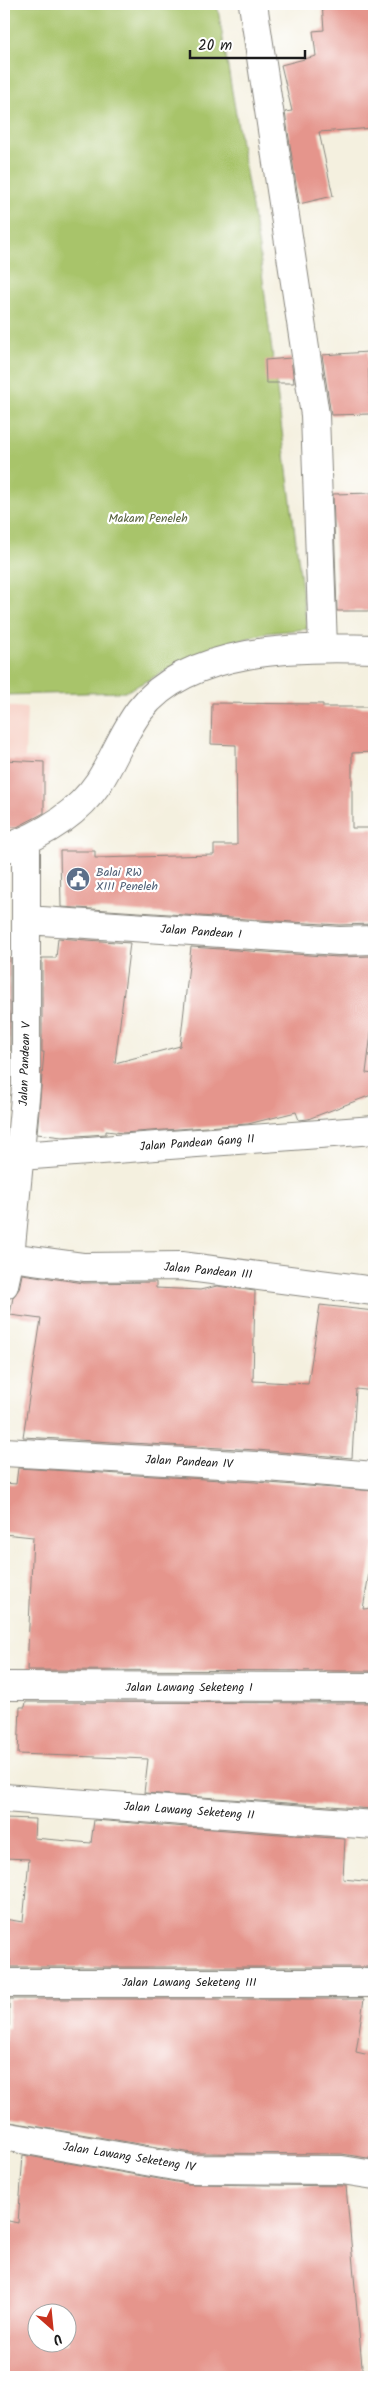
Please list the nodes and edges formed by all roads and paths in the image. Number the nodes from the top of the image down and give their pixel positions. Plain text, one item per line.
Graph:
1 (253, 4) edge
2 (323, 647) junction
3 (374, 649) edge
4 (15, 845) edge
5 (27, 920) junction
6 (374, 940) edge
7 (15, 1088) edge
8 (374, 1130) edge
9 (20, 1156) junction
10 (10, 1257) junction
11 (4, 1285) edge
12 (374, 1291) edge
13 (4, 1452) edge
14 (374, 1476) edge
15 (4, 1686) edge
16 (374, 1687) edge
17 (4, 1798) edge
18 (374, 1825) edge
19 (4, 1982) edge
20 (374, 1983) edge
21 (4, 2136) edge
22 (374, 2175) edge

1 - 2 street
2 - 3 street
2 - 4 street
4 - 5 street, Jalan Pandean V
5 - 6 street, Jalan Pandean I
5 - 7 street, Jalan Pandean V
7 - 9 street, Jalan Pandean V
8 - 9 street, Jalan Pandean Gang II
9 - 10 street, Jalan Pandean V
10 - 11 street, Jalan Pandean V
10 - 12 street, Jalan Pandean III
13 - 14 street, Jalan Pandean IV
15 - 16 street, Jalan Lawang Seketeng I
17 - 18 street, Jalan Lawang Seketeng II
19 - 20 street, Jalan Lawang Seketeng III
21 - 22 street, Jalan Lawang Seketeng IV

